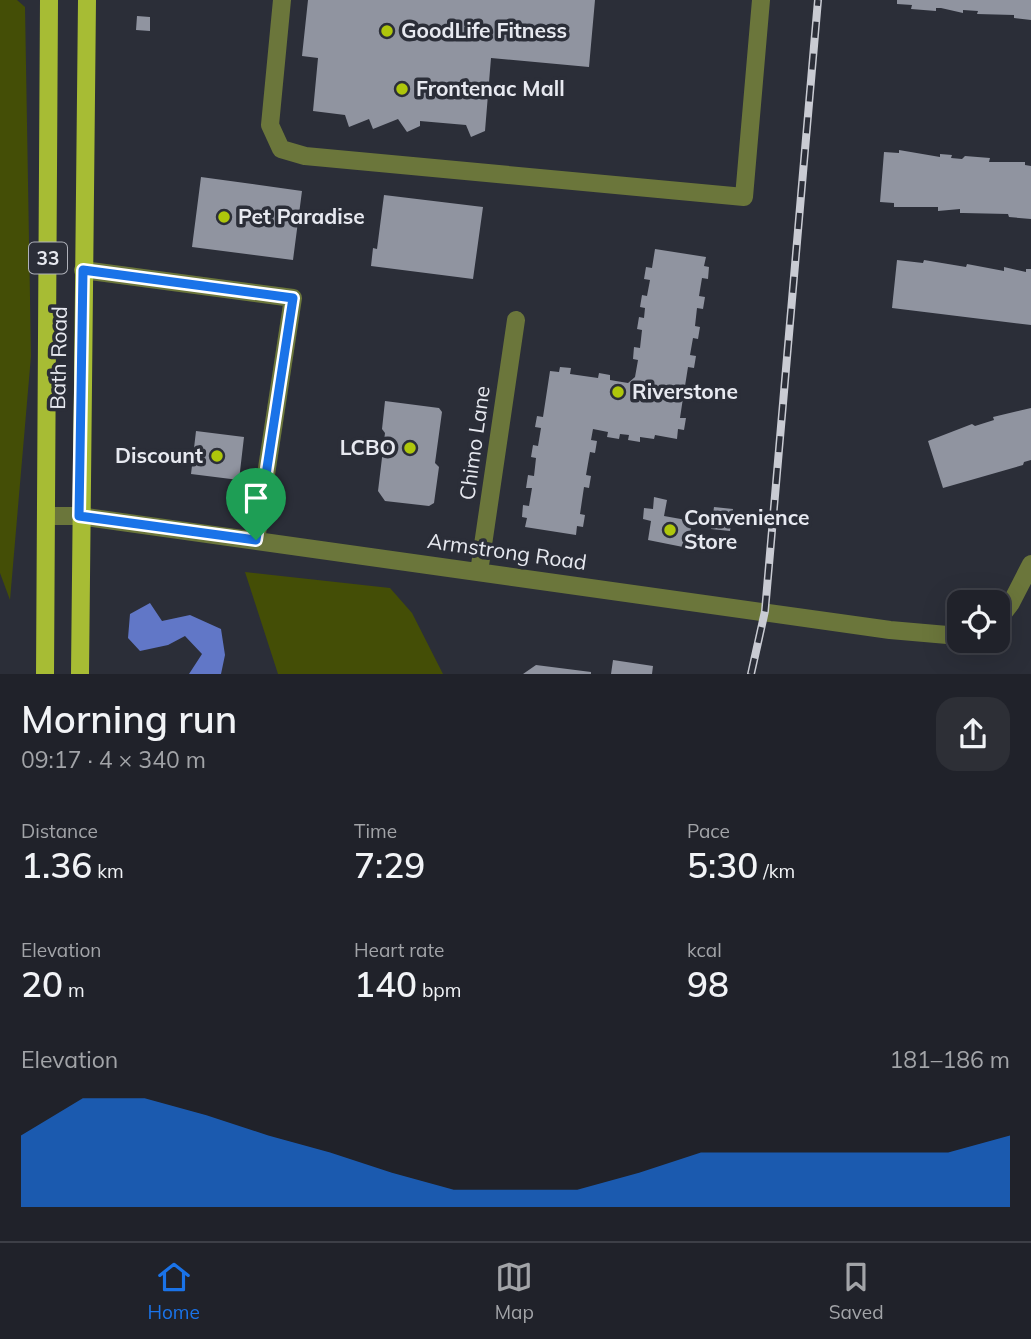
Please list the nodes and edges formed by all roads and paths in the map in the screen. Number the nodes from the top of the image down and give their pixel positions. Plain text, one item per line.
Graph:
1 (48, 0) edge
2 (87, 0) edge
3 (282, 0) edge
4 (761, 0) edge
5 (83, 270) junction
6 (516, 320) dead end
7 (48, 516) junction
8 (79, 516) junction
9 (256, 540) junction
10 (1031, 564) edge
11 (479, 572) junction
12 (1010, 604) edge
13 (947, 635) edge
14 (45, 674) edge
15 (80, 674) edge

1 - 7 main road, Bath Road / 33
2 - 5 main road, Bath Road / 33
3 - 4 street
5 - 8 main road, Bath Road / 33
5 - 9 street
6 - 11 street, Chimo Lane
7 - 8 street, Armstrong Road
7 - 14 main road, Bath Road / 33
8 - 9 street, Armstrong Road
8 - 15 main road, Bath Road / 33
9 - 11 street, Armstrong Road
10 - 12 street
11 - 13 street, Armstrong Road

